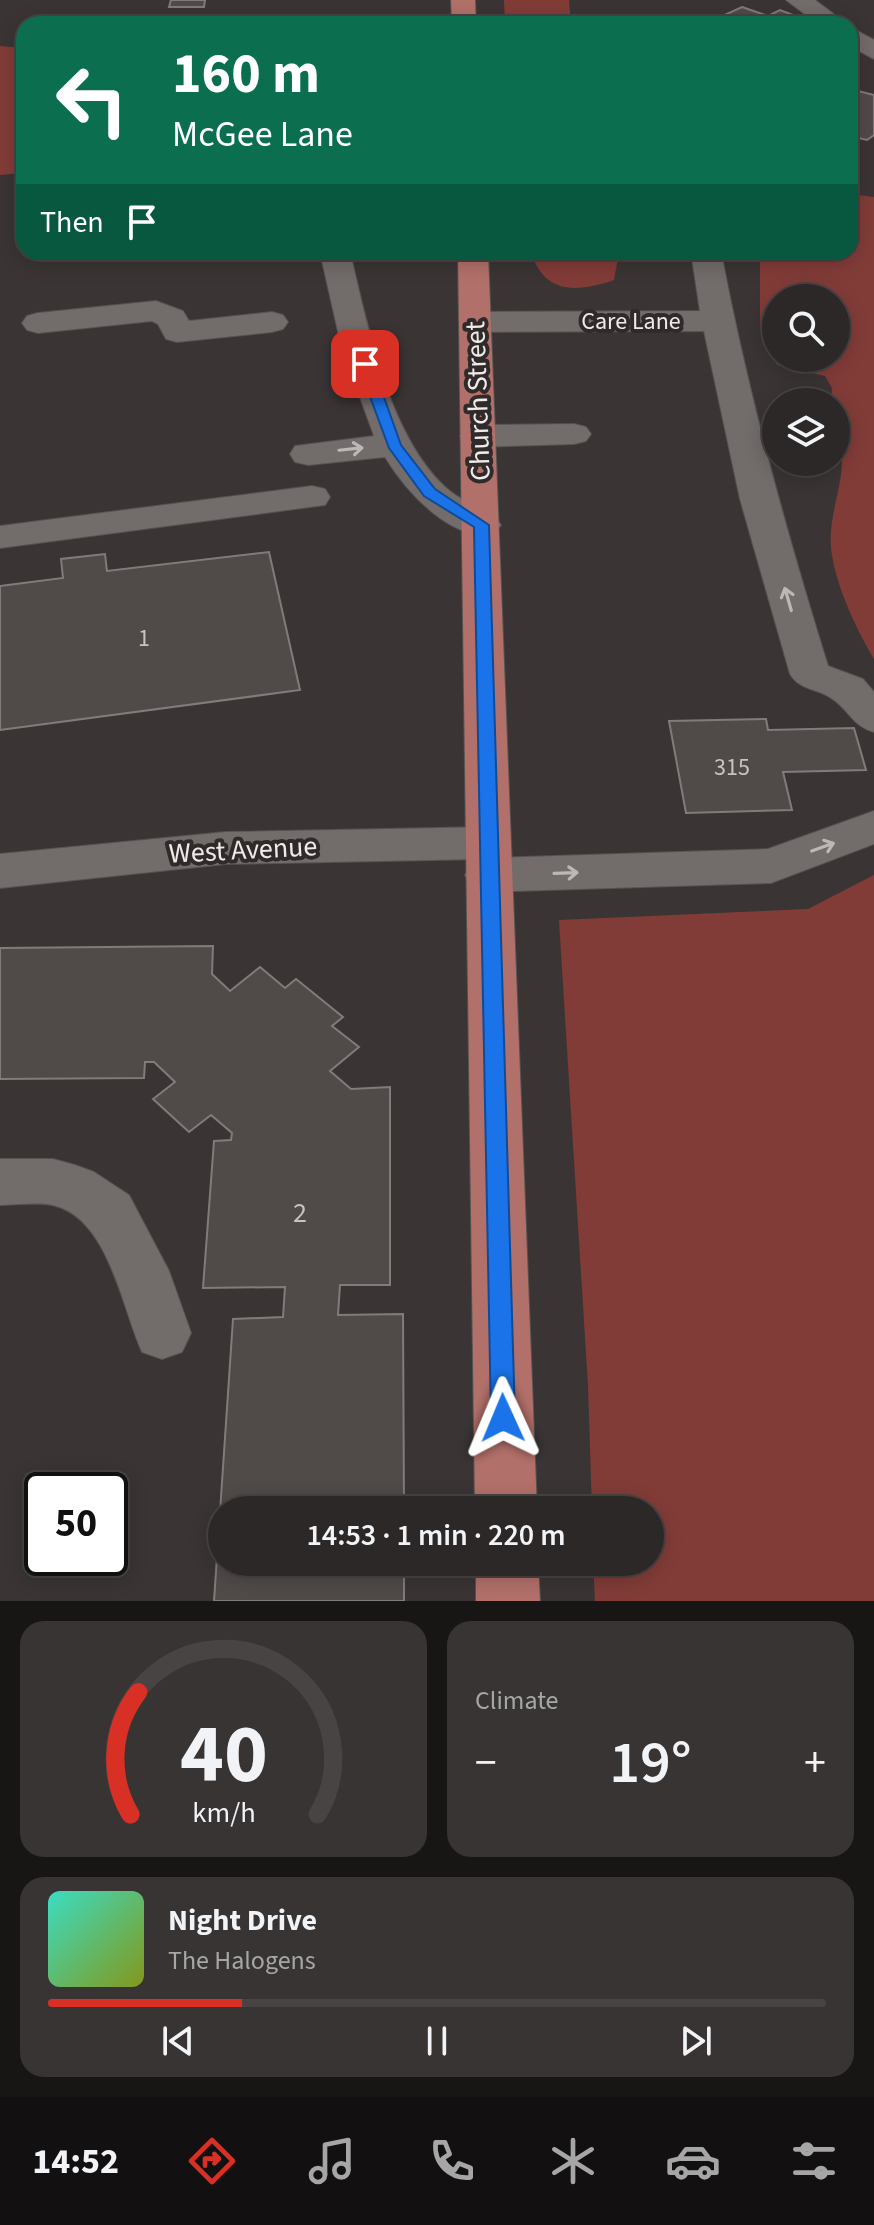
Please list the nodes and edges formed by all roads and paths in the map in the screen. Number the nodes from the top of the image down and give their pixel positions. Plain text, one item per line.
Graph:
1 (798, 0) edge
2 (823, 16) edge
3 (337, 260) edge
4 (473, 260) edge
5 (707, 260) edge
6 (718, 321) junction
7 (272, 322) dead end
8 (475, 322) junction
9 (38, 323) dead end
10 (574, 434) dead end
11 (478, 436) junction
12 (394, 445) junction
13 (308, 454) dead end
14 (312, 497) dead end
15 (482, 525) junction
16 (0, 537) edge
17 (874, 718) edge
18 (874, 827) edge
19 (488, 859) junction
20 (0, 871) edge
21 (0, 1182) edge
22 (162, 1333) dead end
23 (506, 1496) edge
24 (507, 1576) edge
25 (508, 1601) edge

1 - 2 street
3 - 12 street
4 - 8 main road, Church Street
5 - 6 street, Care Lane
6 - 8 street, Care Lane
17 -> 6 street
7 - 9 street
8 - 11 main road, Church Street
10 - 11 street
11 - 15 main road, Church Street
13 -> 12 street
12 - 15 street
14 - 16 street
15 - 19 main road, Church Street
19 -> 18 street, West Avenue
19 - 20 street, West Avenue
19 - 23 main road, Church Street
21 - 22 street
24 - 25 main road

